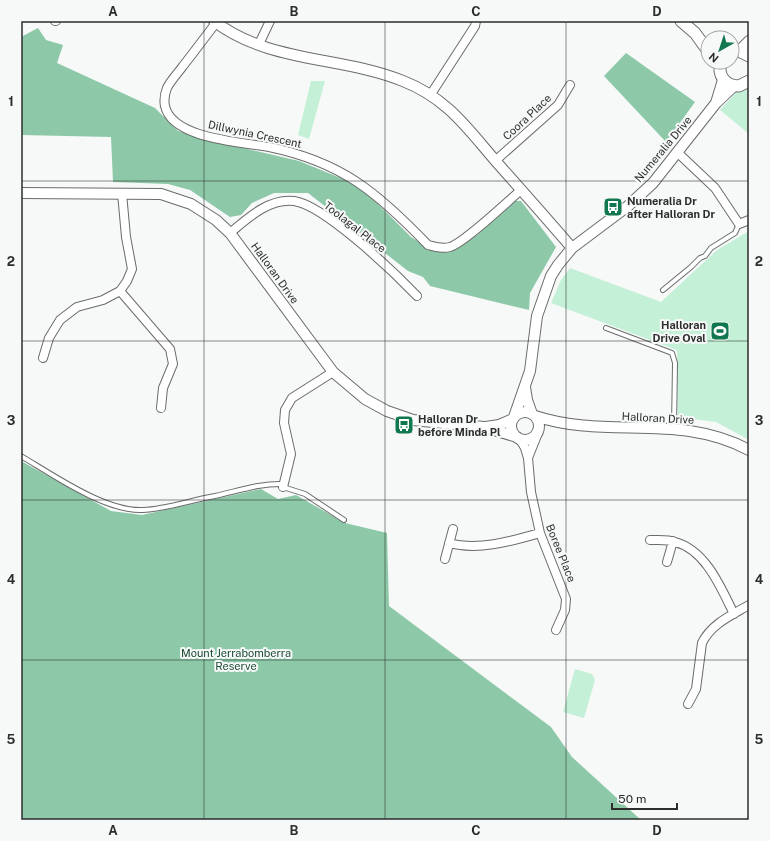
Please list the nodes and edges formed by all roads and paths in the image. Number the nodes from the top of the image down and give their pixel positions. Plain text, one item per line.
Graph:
1 (270, 21) edge
2 (476, 21) edge
3 (681, 21) edge
4 (215, 22) edge
5 (695, 33) junction
6 (700, 36) edge
7 (700, 40) edge
8 (749, 41) edge
9 (259, 44) junction
10 (740, 53) edge
11 (721, 70) edge
12 (723, 80) junction
13 (749, 83) edge
14 (570, 85) dead end
15 (734, 86) junction
16 (432, 94) junction
17 (716, 103) junction
18 (678, 153) junction
19 (495, 161) junction
20 (521, 190) junction
21 (122, 193) junction
22 (21, 194) edge
23 (749, 220) edge
24 (739, 224) junction
25 (230, 233) junction
26 (572, 248) junction
27 (663, 290) dead end
28 (120, 291) junction
29 (416, 296) dead end
30 (606, 328) dead end
31 (43, 358) dead end
32 (333, 372) junction
33 (525, 387) junction
34 (162, 408) dead end
35 (534, 415) junction
36 (514, 418) junction
37 (562, 424) junction
38 (484, 427) junction
39 (674, 428) junction
40 (538, 432) junction
41 (518, 438) junction
42 (749, 450) edge
43 (21, 456) edge
44 (528, 458) junction
45 (284, 485) junction
46 (344, 520) dead end
47 (453, 529) dead end
48 (540, 533) junction
49 (650, 540) dead end
50 (673, 541) junction
51 (449, 543) junction
52 (445, 559) dead end
53 (667, 562) dead end
54 (749, 605) edge
55 (734, 614) junction
56 (556, 630) dead end
57 (688, 704) dead end

1 - 9 street
2 - 16 street
3 - 5 main road
4 - 9 street
4 - 20 street, Dillwynia Crescent
5 - 6 main road
5 - 7 main road
8 - 10 street
9 - 16 street
11 - 12 main road
12 - 15 main road
12 - 17 street, Numeralia Drive
13 - 15 main road
14 - 19 street, Coora Place
15 - 17 street, Numeralia Drive
16 - 19 street
17 - 18 street, Numeralia Drive
18 - 24 street
18 - 26 street, Numeralia Drive
19 - 20 street
20 - 26 street
21 - 22 street, Halloran Drive
21 - 25 street, Halloran Drive
21 - 28 street
23 - 24 street
24 - 27 lane
25 - 29 street, Toolagal Place
25 - 32 street, Halloran Drive
26 - 33 street, Numeralia Drive
28 - 31 street
28 - 34 street
30 - 39 lane
32 - 38 street, Halloran Drive
32 - 45 street
33 - 35 street, Numeralia Drive
33 - 36 street, Numeralia Drive
35 - 36 street
35 - 37 street, Halloran Drive
35 - 40 street
36 - 38 street, Halloran Drive
36 - 41 street
37 - 39 street, Halloran Drive
37 - 40 street, Halloran Drive
38 - 41 street, Halloran Drive
39 - 42 street, Halloran Drive
40 - 41 street
40 - 44 street, Boree Place
41 - 44 street, Boree Place
43 - 45 lane
44 - 48 street, Boree Place
45 - 46 lane
47 - 51 street
48 - 51 street
48 - 56 street, Boree Place
49 - 50 street
50 - 53 street
50 - 55 street
51 - 52 street
54 - 55 street
55 - 57 street

